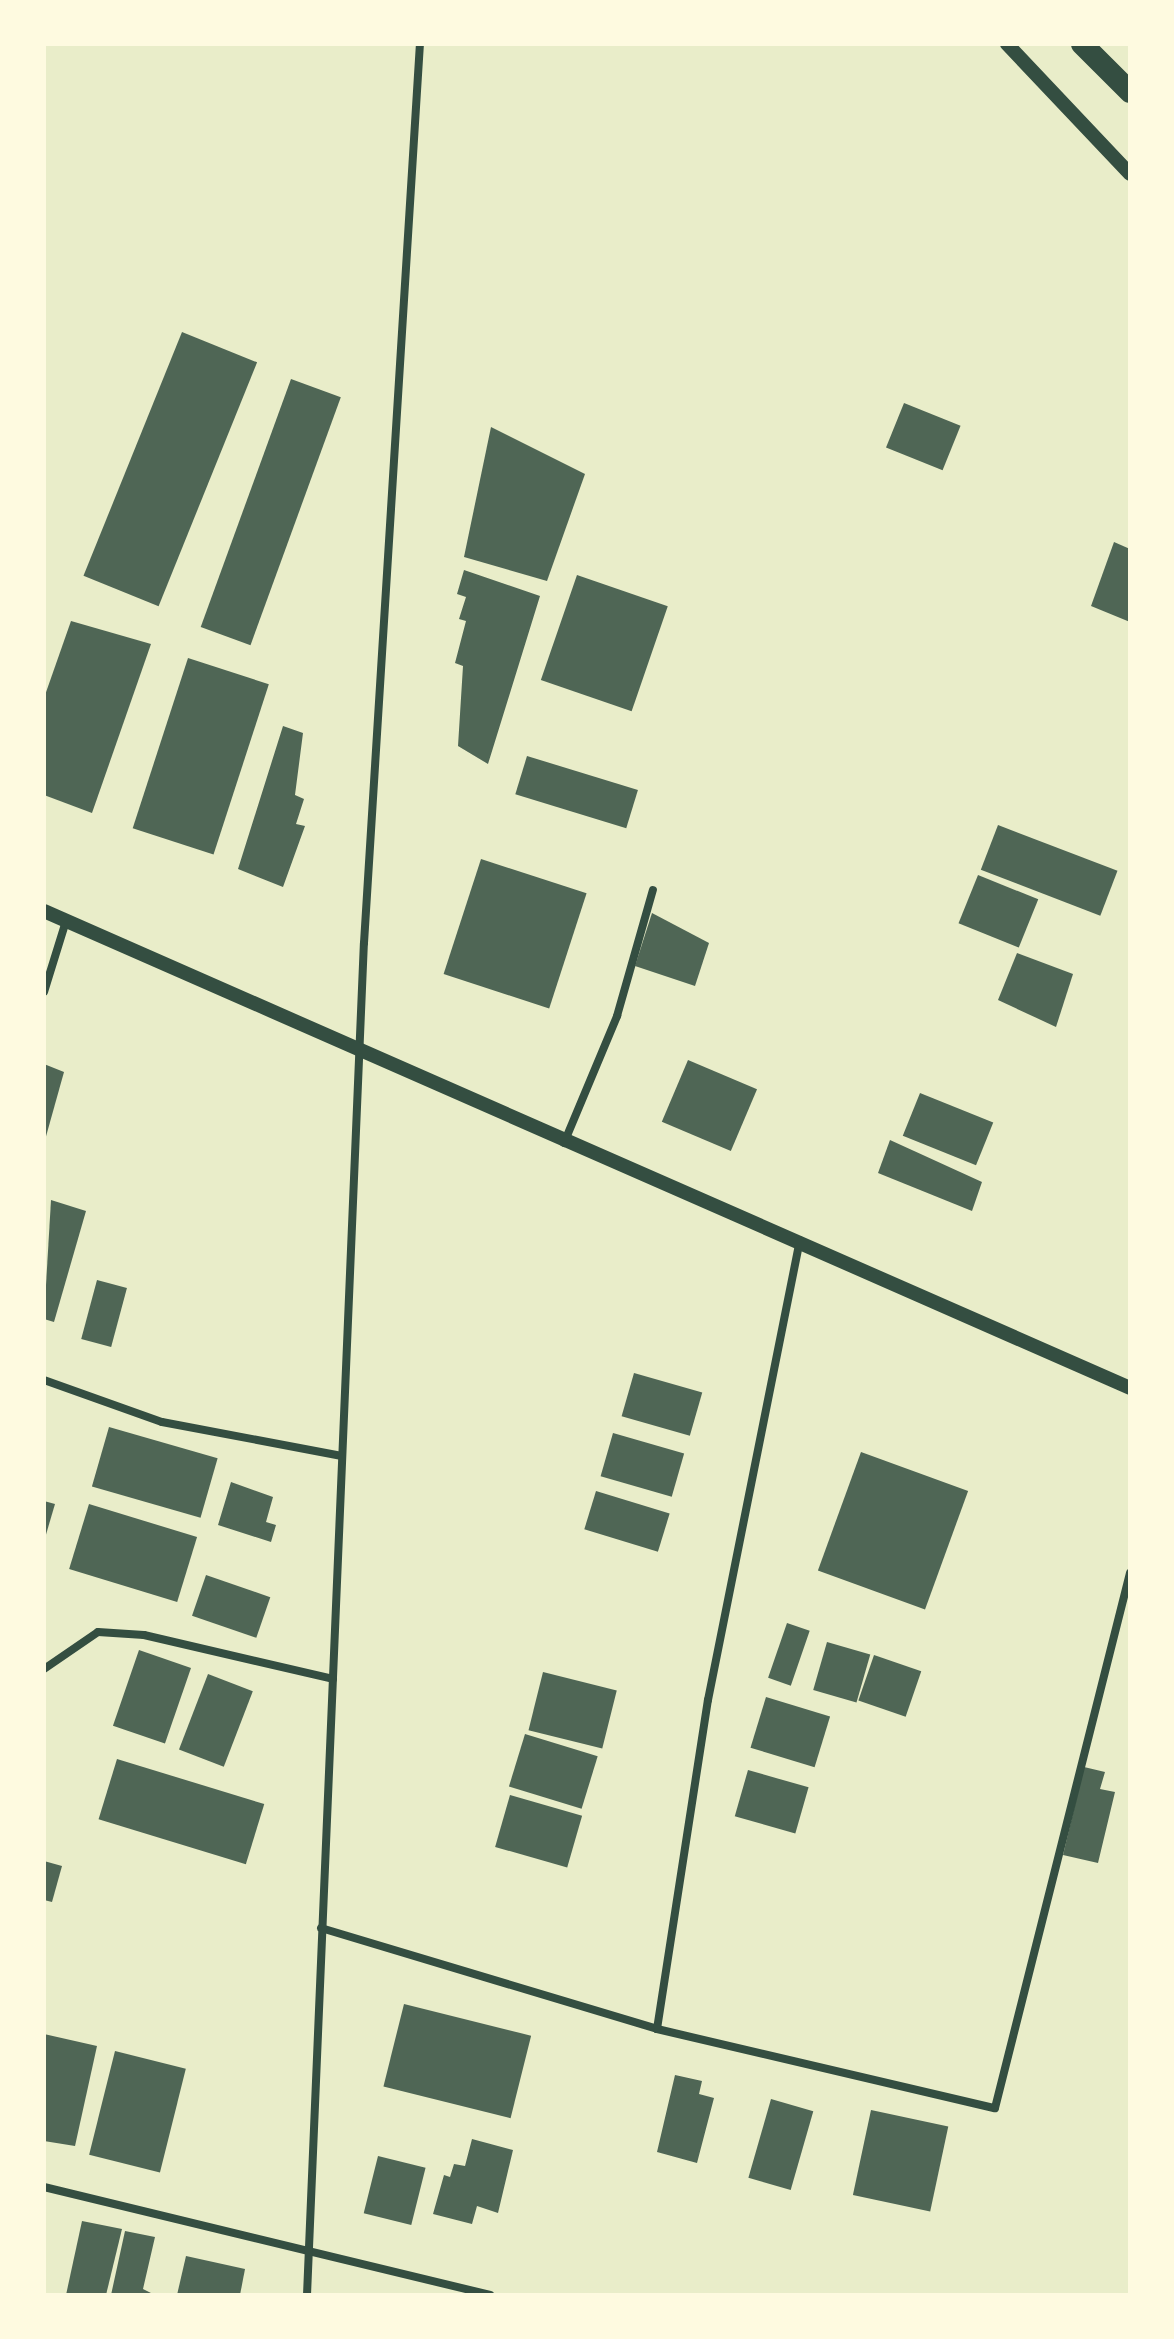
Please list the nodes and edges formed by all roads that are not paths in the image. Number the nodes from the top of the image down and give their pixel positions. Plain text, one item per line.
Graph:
1 (420, 44) edge
2 (1007, 44) edge
3 (1082, 44) edge
4 (1130, 92) edge
5 (1130, 174) edge
6 (653, 890) dead end
7 (44, 911) edge
8 (66, 921) junction
9 (44, 992) edge
10 (360, 1044) junction
11 (564, 1144) junction
12 (800, 1240) junction
13 (44, 1380) edge
14 (1130, 1388) edge
15 (342, 1456) junction
16 (1130, 1573) edge
17 (44, 1669) edge
18 (333, 1679) junction
19 (321, 1928) junction
20 (657, 2029) junction
21 (44, 2187) edge
22 (309, 2252) junction
23 (307, 2295) edge
24 (490, 2295) edge

1 - 10 street
2 - 5 street
3 - 4 highway
6 - 11 street
7 - 8 street
8 - 9 street
8 - 10 street
10 - 11 street
10 - 15 street
11 - 12 street
12 - 14 street
12 - 20 street
13 - 15 street
15 - 18 street
16 - 20 street
17 - 18 street
18 - 19 street
19 - 20 street
19 - 22 street
21 - 22 street
22 - 23 street
22 - 24 street

